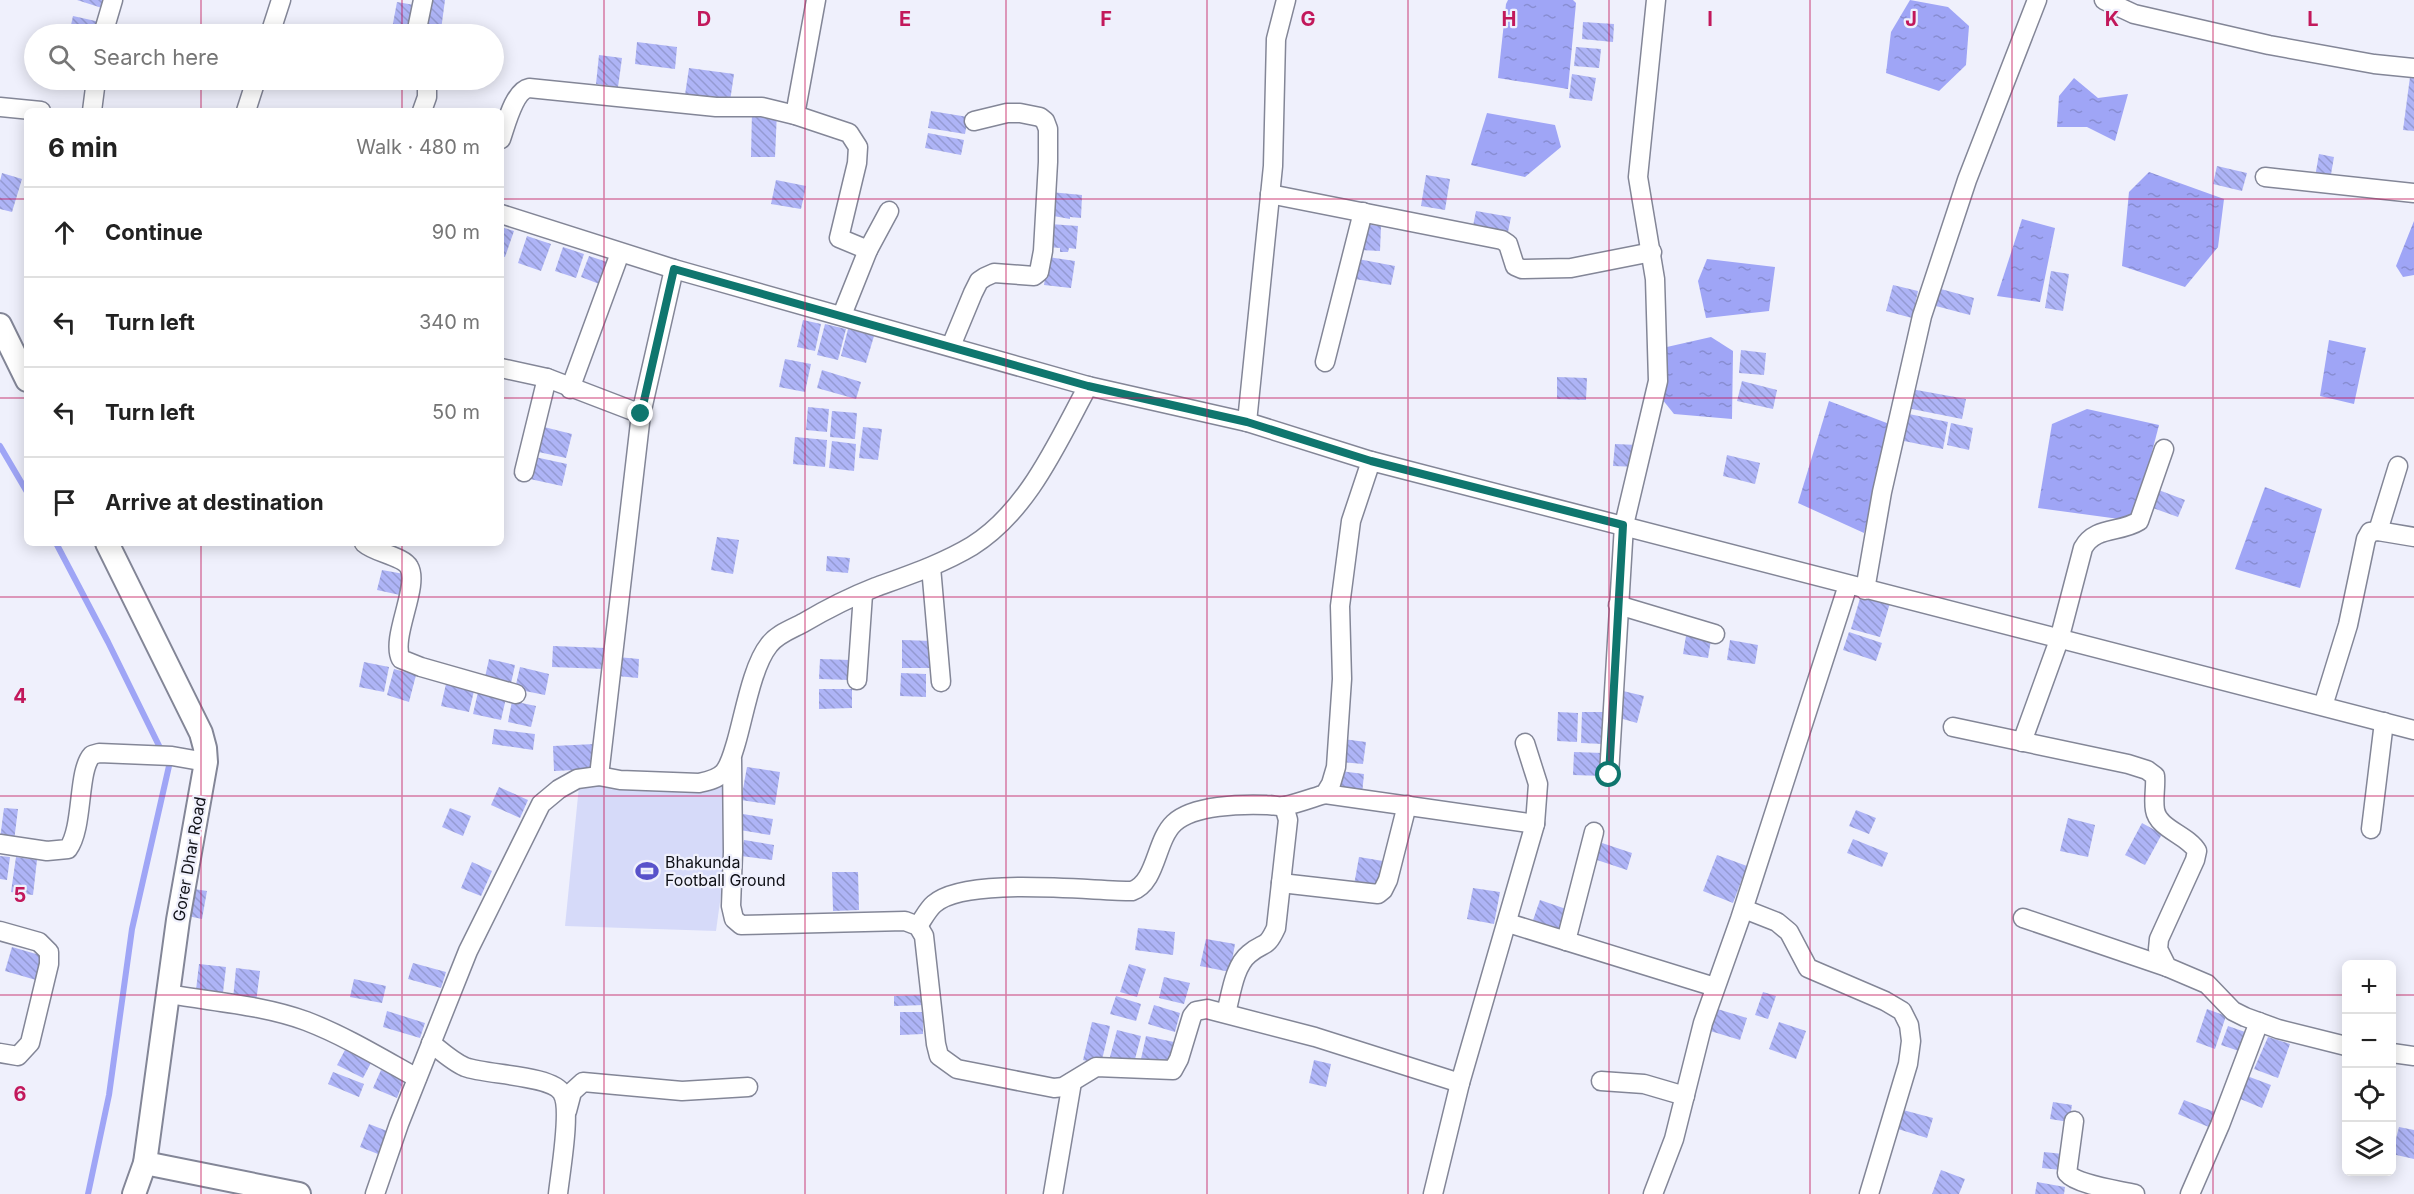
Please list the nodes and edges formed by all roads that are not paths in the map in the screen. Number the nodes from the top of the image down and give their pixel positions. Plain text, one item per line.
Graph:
1 (113, 0) edge
2 (281, 0) edge
3 (423, 0) edge
4 (816, 0) edge
5 (1286, 0) edge
6 (1656, 0) edge
7 (2037, 0) edge
8 (2104, 0) edge
9 (106, 24) edge
10 (273, 24) edge
11 (418, 24) edge
12 (2414, 68) edge
13 (95, 90) edge
14 (253, 90) edge
15 (427, 90) edge
16 (0, 107) edge
17 (92, 108) edge
18 (247, 108) edge
19 (423, 108) edge
20 (24, 109) edge
21 (795, 115) junction
22 (974, 121) dead end
23 (504, 131) edge
24 (2265, 177) dead end
25 (2414, 193) edge
26 (1270, 194) junction
27 (889, 211) dead end
28 (1363, 212) junction
29 (504, 215) edge
30 (868, 250) junction
31 (1652, 252) junction
32 (620, 253) junction
33 (674, 269) junction
34 (842, 315) junction
35 (0, 325) edge
36 (951, 346) junction
37 (1325, 362) dead end
38 (504, 369) edge
39 (24, 374) edge
40 (547, 378) junction
41 (1088, 386) junction
42 (570, 389) junction
43 (641, 414) junction
44 (1247, 422) junction
45 (2164, 449) dead end
46 (1371, 461) junction
47 (2398, 466) dead end
48 (524, 472) dead end
49 (1623, 525) junction
50 (2378, 531) junction
51 (2414, 537) edge
52 (108, 546) edge
53 (368, 546) edge
54 (931, 567) junction
55 (1857, 587) junction
56 (863, 594) junction
57 (1618, 605) junction
58 (1715, 634) dead end
59 (2059, 640) junction
60 (857, 680) dead end
61 (941, 682) dead end
62 (516, 694) dead end
63 (2323, 706) junction
64 (2385, 722) junction
65 (1953, 727) dead end
66 (2414, 729) edge
67 (2022, 742) junction
68 (1525, 743) dead end
69 (732, 757) junction
70 (206, 762) junction
71 (1609, 775) dead end
72 (598, 776) junction
73 (1325, 794) junction
74 (1407, 805) junction
75 (1284, 806) junction
76 (1535, 824) junction
77 (2371, 829) dead end
78 (1594, 832) dead end
79 (0, 844) edge
80 (1281, 883) junction
81 (1744, 909) junction
82 (2023, 918) dead end
83 (1508, 923) junction
84 (918, 927) junction
85 (0, 931) edge
86 (1566, 941) junction
87 (2167, 967) junction
88 (1715, 987) junction
89 (169, 994) junction
90 (1226, 1013) junction
91 (2259, 1022) junction
92 (431, 1043) junction
93 (2342, 1045) edge
94 (0, 1053) edge
95 (2396, 1054) edge
96 (2414, 1056) edge
97 (417, 1078) junction
98 (1601, 1081) dead end
99 (1072, 1082) junction
100 (1460, 1083) junction
101 (748, 1087) dead end
102 (1685, 1096) junction
103 (566, 1116) junction
104 (2074, 1121) dead end
105 (145, 1163) junction
106 (134, 1194) edge
107 (299, 1194) edge
108 (375, 1194) edge
109 (558, 1194) edge
110 (1053, 1194) edge
111 (1433, 1194) edge
112 (1653, 1194) edge
113 (1869, 1194) edge
114 (2135, 1194) edge
115 (2190, 1194) edge

1 - 9 street
2 - 10 street
3 - 11 street
4 - 21 street
5 - 26 street
6 - 31 street
7 - 55 street
8 - 12 street
13 - 17 street
14 - 18 street
15 - 19 street
16 - 20 street
21 - 23 street
21 - 30 street
22 - 36 street
24 - 25 street
26 - 28 street
26 - 44 street
27 - 30 street
28 - 31 street
28 - 37 street
29 - 32 street
30 - 34 street
31 - 49 street
32 - 33 street
32 - 42 street
33 - 34 street
33 - 43 street
34 - 36 street
35 - 39 street
36 - 41 street
38 - 40 street
40 - 42 street
40 - 48 street
41 - 44 street
41 - 54 street
42 - 43 street
43 - 72 street
44 - 46 street
45 - 59 street
46 - 49 street
46 - 73 street
47 - 50 street
49 - 55 street
49 - 57 street
50 - 51 street
50 - 63 street
52 - 70 street, Gorer Dhar Road
53 - 62 street
54 - 56 street
54 - 61 street
55 - 59 street
55 - 81 street
56 - 60 street
56 - 69 street
57 - 58 street
57 - 71 street
59 - 63 street
59 - 67 street
63 - 64 street
64 - 66 street
64 - 77 street
65 - 67 street
67 - 87 street
68 - 76 street
69 - 72 street
69 - 84 street
70 - 79 street
70 - 89 street, Gorer Dhar Road
72 - 92 street
73 - 74 street
73 - 75 street
74 - 76 street
74 - 80 street
75 - 80 street
75 - 84 street
76 - 83 street
78 - 86 street
80 - 90 street
81 - 88 street
81 - 113 street
82 - 87 street
83 - 86 street
83 - 100 street
84 - 99 street
85 - 94 street
86 - 88 street
87 - 91 street
88 - 102 street
89 - 97 street
89 - 105 street, Gorer Dhar Road
90 - 99 street
90 - 100 street
91 - 93 street
91 - 115 street
92 - 97 street
92 - 103 street
95 - 96 street
97 - 108 street
98 - 102 street
99 - 110 street
100 - 111 street
101 - 103 street
102 - 112 street
103 - 109 street
104 - 114 street
105 - 106 street, Gorer Dhar Road
105 - 107 street

